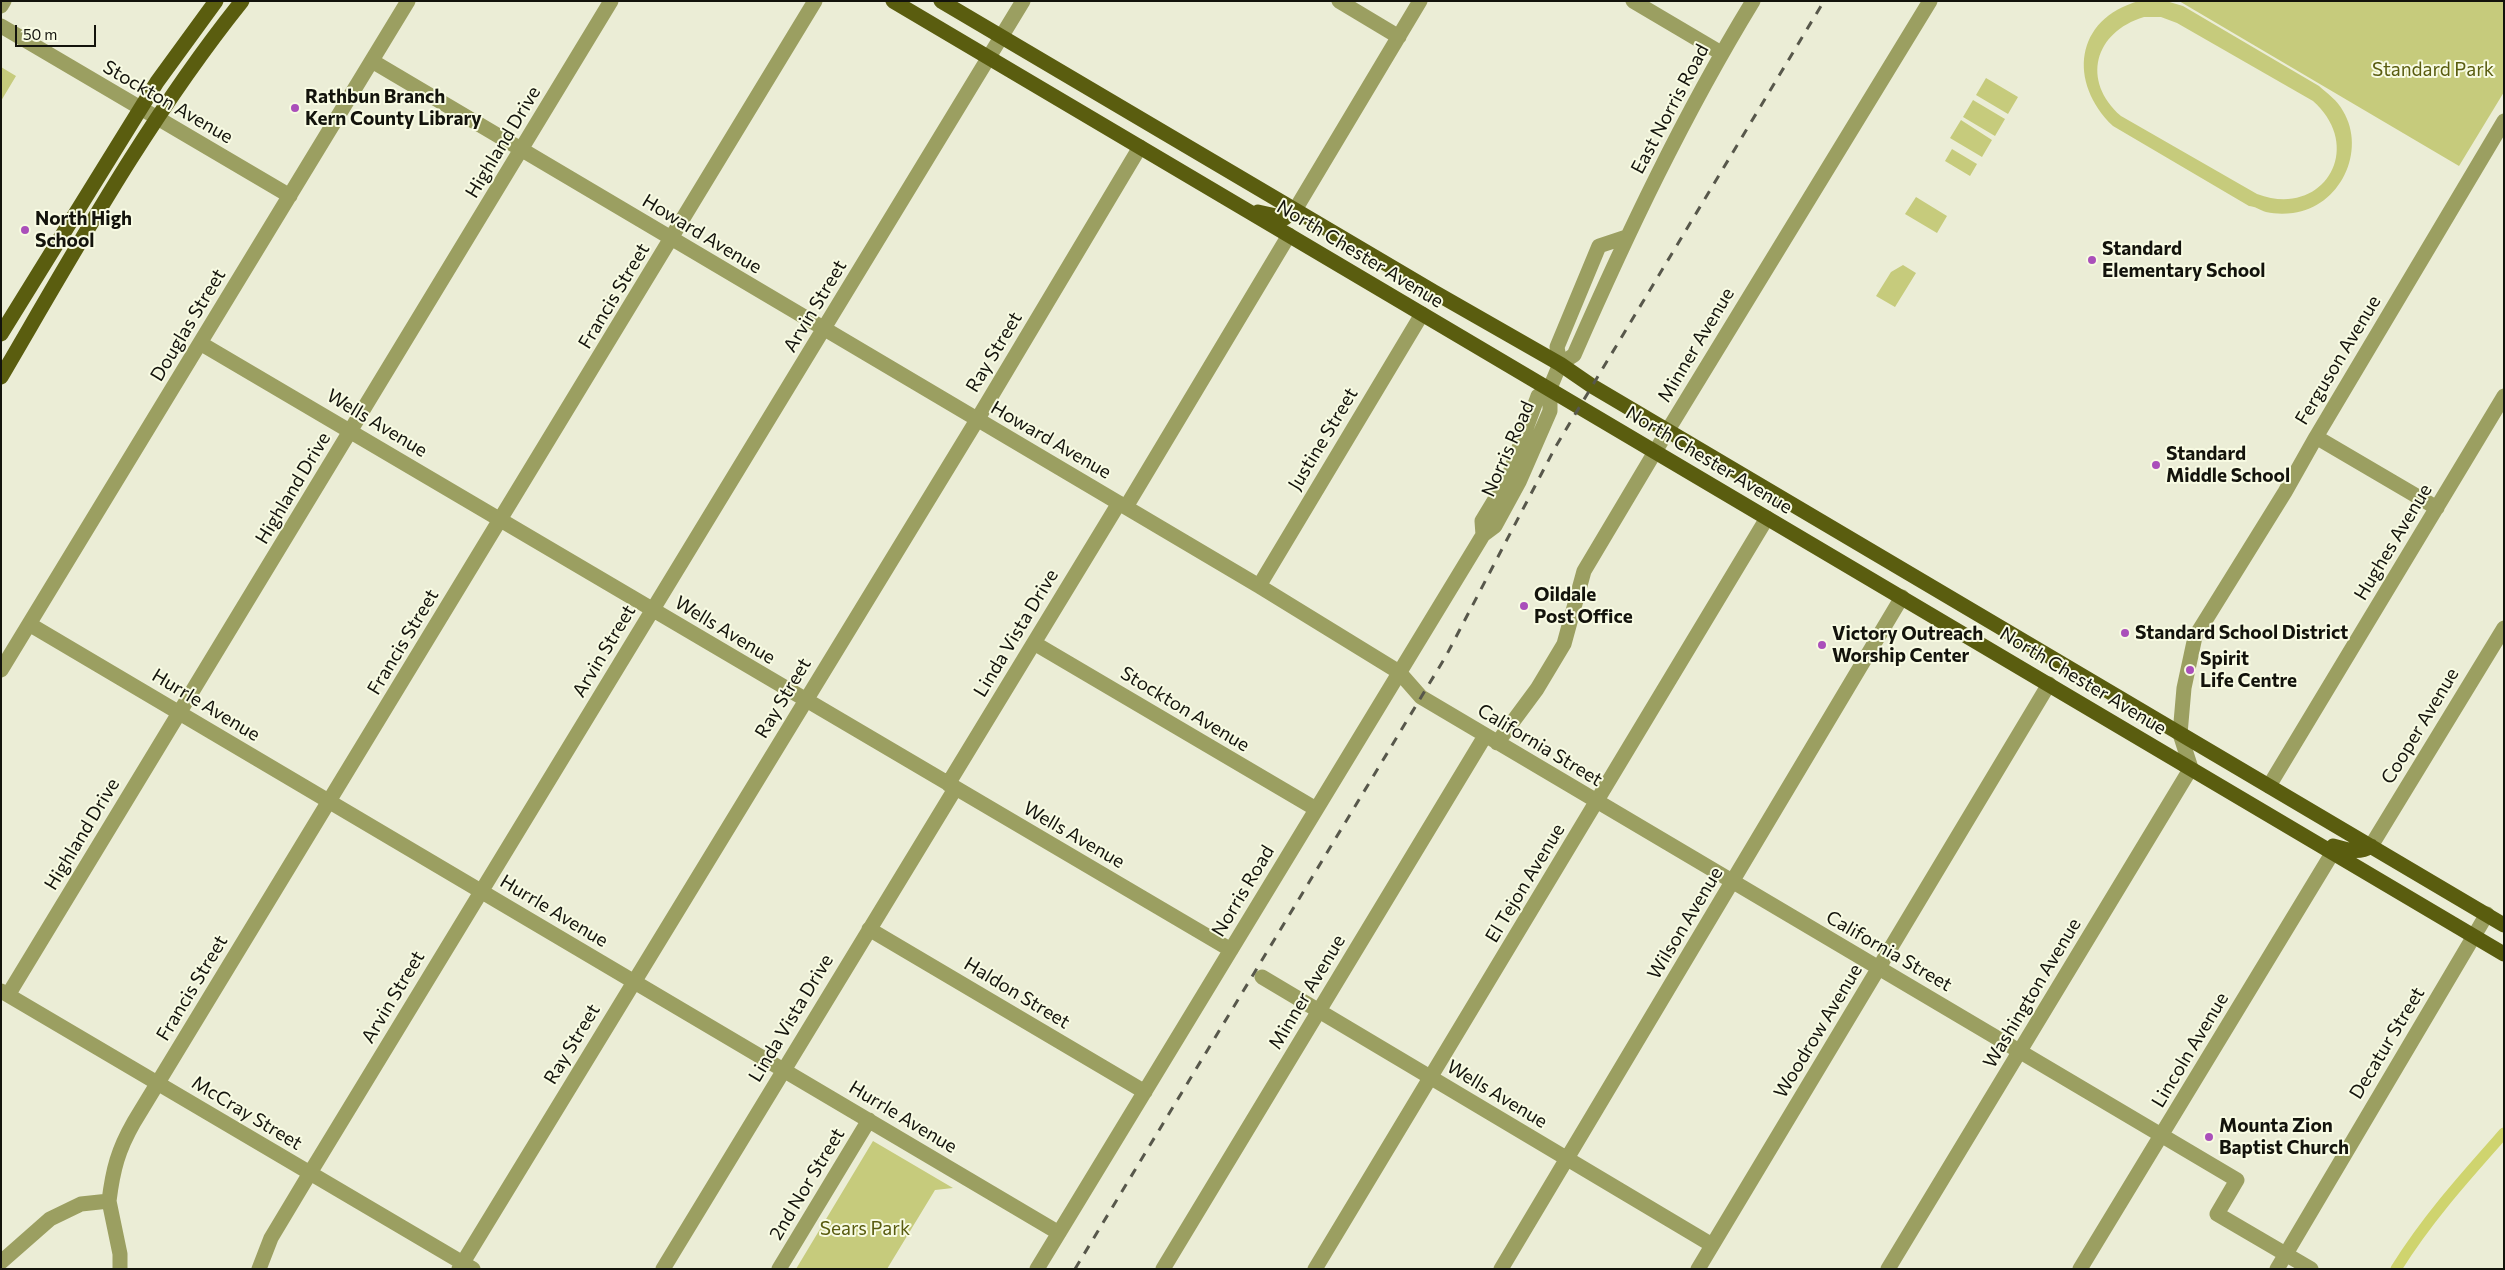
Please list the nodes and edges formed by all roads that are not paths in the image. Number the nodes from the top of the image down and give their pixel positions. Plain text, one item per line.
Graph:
1 (4, 1) edge
2 (216, 1) edge
3 (242, 1) edge
4 (408, 1) edge
5 (611, 1) edge
6 (815, 1) edge
7 (893, 1) edge
8 (942, 1) edge
9 (1023, 1) edge
10 (1339, 1) edge
11 (1420, 1) edge
12 (1633, 1) edge
13 (1753, 1) edge
14 (1930, 1) edge
15 (1, 6) edge
16 (1, 26) edge
17 (1001, 36) junction
18 (1399, 37) junction
19 (1721, 53) junction
20 (988, 57) junction
21 (372, 61) junction
22 (140, 109) junction
23 (156, 119) junction
24 (2504, 121) edge
25 (2499, 141) edge
26 (1140, 147) junction
27 (522, 150) junction
28 (290, 196) junction
29 (1246, 210) junction
30 (1295, 210) junction
31 (1289, 235) junction
32 (1626, 237) junction
33 (672, 239) junction
34 (50, 253) junction
35 (45, 303) junction
36 (1422, 314) junction
37 (824, 330) junction
38 (1, 334) edge
39 (200, 343) junction
40 (1560, 364) junction
41 (1, 377) edge
42 (1550, 388) junction
43 (2504, 396) edge
44 (977, 420) junction
45 (1668, 430) junction
46 (351, 431) junction
47 (2316, 437) junction
48 (1655, 451) junction
49 (1122, 505) junction
50 (2437, 508) junction
51 (1767, 518) junction
52 (501, 520) junction
53 (1259, 586) junction
54 (1902, 597) junction
55 (653, 610) junction
56 (29, 624) junction
57 (2504, 628) edge
58 (1034, 643) junction
59 (1, 670) edge
60 (1399, 672) junction
61 (2049, 684) junction
62 (805, 700) junction
63 (179, 713) junction
64 (2180, 734) junction
65 (1491, 739) junction
66 (2191, 768) junction
67 (2269, 786) junction
68 (951, 787) junction
69 (329, 801) junction
70 (1597, 802) junction
71 (1316, 810) junction
72 (2314, 841) junction
73 (2371, 846) junction
74 (2333, 852) junction
75 (1733, 882) junction
76 (481, 891) junction
77 (2487, 914) junction
78 (2504, 925) edge
79 (869, 929) junction
80 (2474, 936) junction
81 (1230, 950) junction
82 (2504, 954) edge
83 (1879, 968) junction
84 (1262, 977) dead end
85 (633, 981) junction
86 (4, 993) edge
87 (1319, 1011) junction
88 (2021, 1051) junction
89 (783, 1070) junction
90 (1431, 1078) junction
91 (158, 1083) junction
92 (1145, 1092) junction
93 (869, 1120) junction
94 (2162, 1135) junction
95 (1567, 1158) junction
96 (310, 1173) junction
97 (109, 1201) junction
98 (1059, 1233) junction
99 (1712, 1245) junction
100 (2286, 1254) junction
101 (1, 1262) edge
102 (465, 1267) edge
103 (120, 1269) edge
104 (259, 1269) edge
105 (663, 1269) edge
106 (779, 1269) edge
107 (1037, 1269) edge
108 (1163, 1269) edge
109 (1315, 1269) edge
110 (1501, 1269) edge
111 (1698, 1269) edge
112 (1888, 1269) edge
113 (2080, 1269) edge
114 (2277, 1269) edge
115 (2311, 1269) edge

1 - 15 street
2 - 22 main road
3 - 23 main road
4 - 21 street, Douglas Street
5 - 27 street, Highland Drive
6 - 33 street, Francis Street
7 - 20 main road, North Chester Avenue
8 - 17 main road, North Chester Avenue
9 - 17 street, Arvin Street
10 - 18 street
11 - 18 street
12 - 19 street
13 - 19 street, East Norris Road
14 - 45 street, Minner Avenue
16 - 22 street, Stockton Avenue
17 - 20 street, Arvin Street
17 - 30 main road, North Chester Avenue
18 - 30 street
19 - 32 street, East Norris Road
20 - 26 main road, North Chester Avenue
20 - 37 street, Arvin Street
21 - 27 street, Howard Avenue
21 - 28 street, Douglas Street
22 - 23 street, Stockton Avenue
22 - 34 main road
23 - 28 street, Stockton Avenue
23 - 35 main road
24 - 25 street, Ferguson Avenue
25 - 47 street, Ferguson Avenue
26 - 29 main road, North Chester Avenue
26 - 44 street, Ray Street
27 - 33 street, Howard Avenue
27 - 46 street, Highland Drive
28 - 39 street, Douglas Street
29 - 30 main road
29 - 31 main road, North Chester Avenue
30 - 40 main road, North Chester Avenue
31 - 36 main road, North Chester Avenue
31 - 49 street, Linda Vista Drive
32 - 40 street, East Norris Road
32 - 40 street, East Norris Road
33 - 37 street, Howard Avenue
33 - 52 street, Francis Street
34 - 35 main road
34 - 38 main road
35 - 41 main road
36 - 42 main road, North Chester Avenue
36 - 53 street, Justine Street
37 - 44 street, Howard Avenue
37 - 55 street, Arvin Street
39 - 46 street, Wells Avenue
39 - 56 street, Douglas Street
40 - 42 street, East Norris Road
40 - 45 main road, North Chester Avenue
42 - 48 main road, North Chester Avenue
42 - 60 street, Norris Road
43 - 50 street, Hughes Avenue
44 - 49 street, Howard Avenue
44 - 62 street, Ray Street
45 - 48 street, Minner Avenue
45 - 64 main road, North Chester Avenue
46 - 52 street, Wells Avenue
46 - 63 street, Highland Drive
47 - 50 street
47 - 64 street, Ferguson Avenue
48 - 51 main road, North Chester Avenue
48 - 65 street, Minner Avenue
49 - 53 street, Howard Avenue
49 - 58 street, Linda Vista Drive
50 - 67 street, Hughes Avenue
51 - 54 main road, North Chester Avenue
51 - 70 street, El Tejon Avenue
52 - 55 street, Wells Avenue
52 - 69 street, Francis Street
53 - 60 street, Howard Avenue
54 - 61 main road, North Chester Avenue
54 - 75 street, Wilson Avenue
55 - 62 street, Wells Avenue
55 - 76 street, Arvin Street
56 - 59 street, Douglas Street
56 - 63 street, Hurrle Avenue
57 - 73 street, Cooper Avenue
58 - 68 street, Linda Vista Drive
58 - 71 street, Stockton Avenue
60 - 65 street, California Street
60 - 71 street, Norris Road
61 - 66 main road, North Chester Avenue
61 - 83 street, Woodrow Avenue
62 - 68 street, Wells Avenue
62 - 85 street, Ray Street
63 - 69 street, Hurrle Avenue
63 - 86 street, Highland Drive
64 - 66 street
64 - 67 main road, North Chester Avenue
65 - 70 street, California Street
65 - 87 street, Minner Avenue
66 - 72 main road, North Chester Avenue
66 - 88 street, Washington Avenue
67 - 73 main road, North Chester Avenue
68 - 79 street, Linda Vista Drive
68 - 81 street, Wells Avenue
69 - 76 street, Hurrle Avenue
69 - 91 street, Francis Street
70 - 75 street, California Street
70 - 90 street, El Tejon Avenue
71 - 81 street, Norris Road
72 - 73 main road
72 - 74 main road, North Chester Avenue
73 - 77 main road, North Chester Avenue
74 - 80 main road, North Chester Avenue
74 - 94 street, Lincoln Avenue
75 - 83 street, California Street
75 - 95 street, Wilson Avenue
76 - 85 street, Hurrle Avenue
76 - 96 street, Arvin Street
77 - 78 main road, North Chester Avenue
77 - 80 street, Decatur Street
79 - 89 street, Linda Vista Drive
79 - 92 street, Haldon Street
80 - 82 main road, North Chester Avenue
80 - 100 street, Decatur Street
81 - 92 street, Norris Road
83 - 88 street, California Street
83 - 99 street, Woodrow Avenue
84 - 87 street, Wells Avenue
85 - 89 street, Hurrle Avenue
85 - 102 street, Ray Street
86 - 91 street, McCray Street
87 - 90 street, Wells Avenue
87 - 108 street, Minner Avenue
88 - 94 street, California Street
88 - 112 street, Washington Avenue
89 - 93 street, Hurrle Avenue
89 - 105 street, Linda Vista Drive
90 - 95 street, Wells Avenue
90 - 109 street, El Tejon Avenue
91 - 96 street, McCray Street
91 - 97 street, Francis Street
92 - 98 street, Norris Road
93 - 98 street, Hurrle Avenue
93 - 106 street, 2nd Nor Street
94 - 100 street, California Street
94 - 113 street, Lincoln Avenue
95 - 99 street, Wells Avenue
95 - 110 street, Wilson Avenue
96 - 102 street, McCray Street
96 - 104 street, Arvin Street
97 - 101 street
97 - 103 street, Francis Street
98 - 107 street, Norris Road
99 - 111 street, Woodrow Avenue
100 - 114 street, Decatur Street
100 - 115 street, California Street

